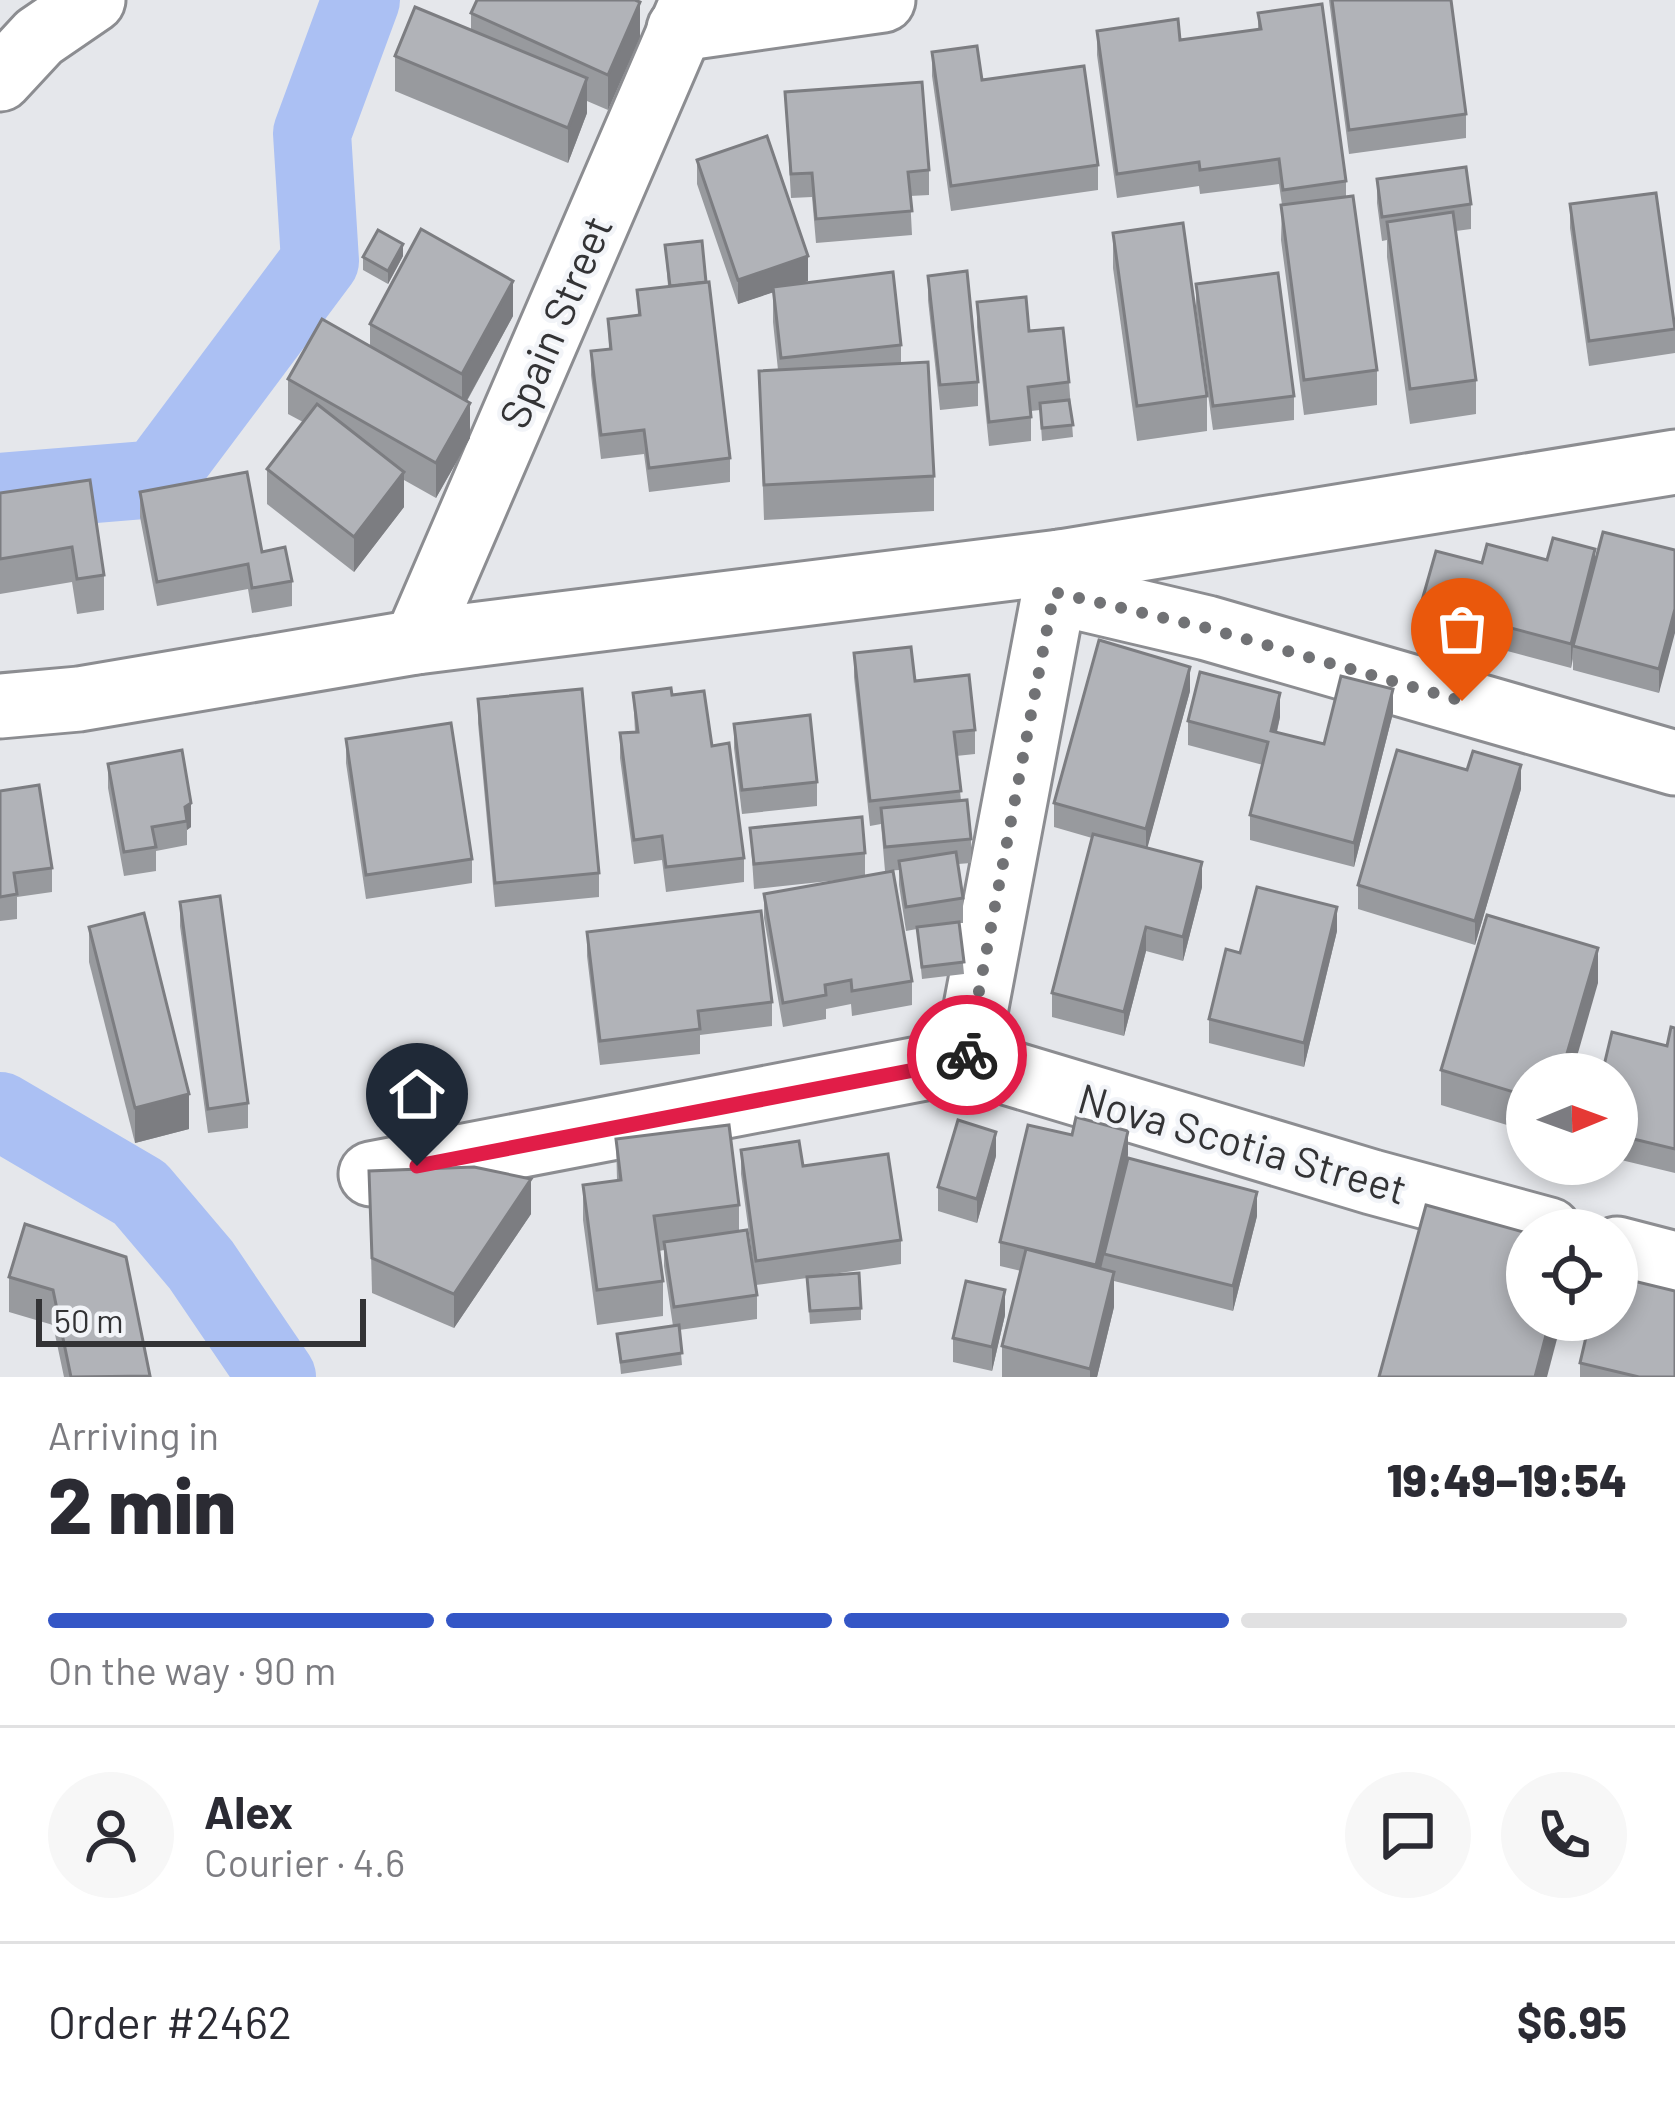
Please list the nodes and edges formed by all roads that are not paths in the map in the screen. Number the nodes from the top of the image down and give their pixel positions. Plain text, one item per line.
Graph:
1 (93, 0) edge
2 (883, 0) edge
3 (686, 14) edge
4 (0, 79) edge
5 (1675, 462) edge
6 (1057, 577) junction
7 (416, 642) junction
8 (0, 706) edge
9 (1675, 763) edge
10 (966, 1060) junction
11 (371, 1174) edge
12 (1506, 1217) edge
13 (1638, 1254) edge
14 (1675, 1264) edge

1 - 4 street
2 - 3 street
3 - 7 street, Spain Street
5 - 6 street
6 - 7 street
6 - 9 street
6 - 10 street
7 - 8 street
10 - 11 street, Nova Scotia Street
10 - 12 street, Nova Scotia Street
13 - 14 street

